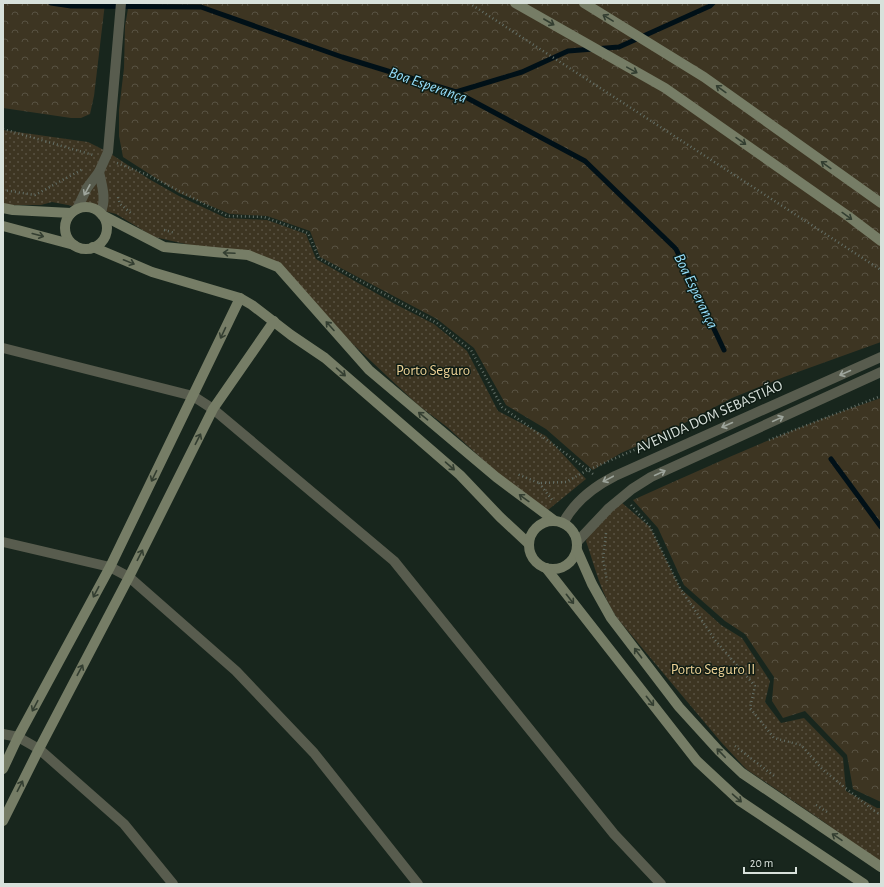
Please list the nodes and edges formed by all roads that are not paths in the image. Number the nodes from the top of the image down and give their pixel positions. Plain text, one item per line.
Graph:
1 (121, 3) edge
2 (516, 3) edge
3 (584, 3) edge
4 (99, 172) junction
5 (881, 203) edge
6 (3, 208) edge
7 (74, 211) junction
8 (101, 214) junction
9 (3, 226) edge
10 (881, 241) edge
11 (74, 245) junction
12 (93, 248) junction
13 (240, 298) junction
14 (274, 321) junction
15 (3, 348) edge
16 (881, 357) edge
17 (881, 372) edge
18 (193, 396) junction
19 (213, 409) junction
20 (562, 521) junction
21 (3, 542) edge
22 (529, 544) junction
23 (577, 546) junction
24 (110, 567) junction
25 (546, 568) junction
26 (129, 577) junction
27 (3, 734) edge
28 (18, 737) junction
29 (39, 749) junction
30 (3, 769) edge
31 (3, 821) edge
32 (881, 867) edge
33 (173, 884) edge
34 (418, 884) edge
35 (661, 884) edge
36 (864, 884) edge

1 - 4 street
2 -> 10 main road
5 -> 3 main road
4 -> 7 street
4 - 8 street
6 - 7 main road
7 - 8 main road
7 - 11 main road
8 - 12 main road
20 -> 8 main road
9 -> 11 main road
11 - 12 main road
12 -> 13 main road
13 - 14 main road
13 -> 18 main road
14 - 19 main road
14 -> 22 main road
15 - 18 street
16 -> 20 street, AVENIDA DOM SEBASTIÃO
23 -> 17 street, AVENIDA DOM SEBASTIÃO
18 - 19 street
18 -> 24 main road
26 -> 19 main road
19 - 35 street
20 - 22 main road
20 - 23 main road
21 - 24 street
22 - 25 main road
23 - 25 main road
32 -> 23 main road
24 - 26 street
24 -> 28 main road
25 -> 36 main road
29 -> 26 main road
26 - 34 street
27 - 28 street
28 - 29 street
28 - 30 main road
31 -> 29 main road
29 - 33 street

